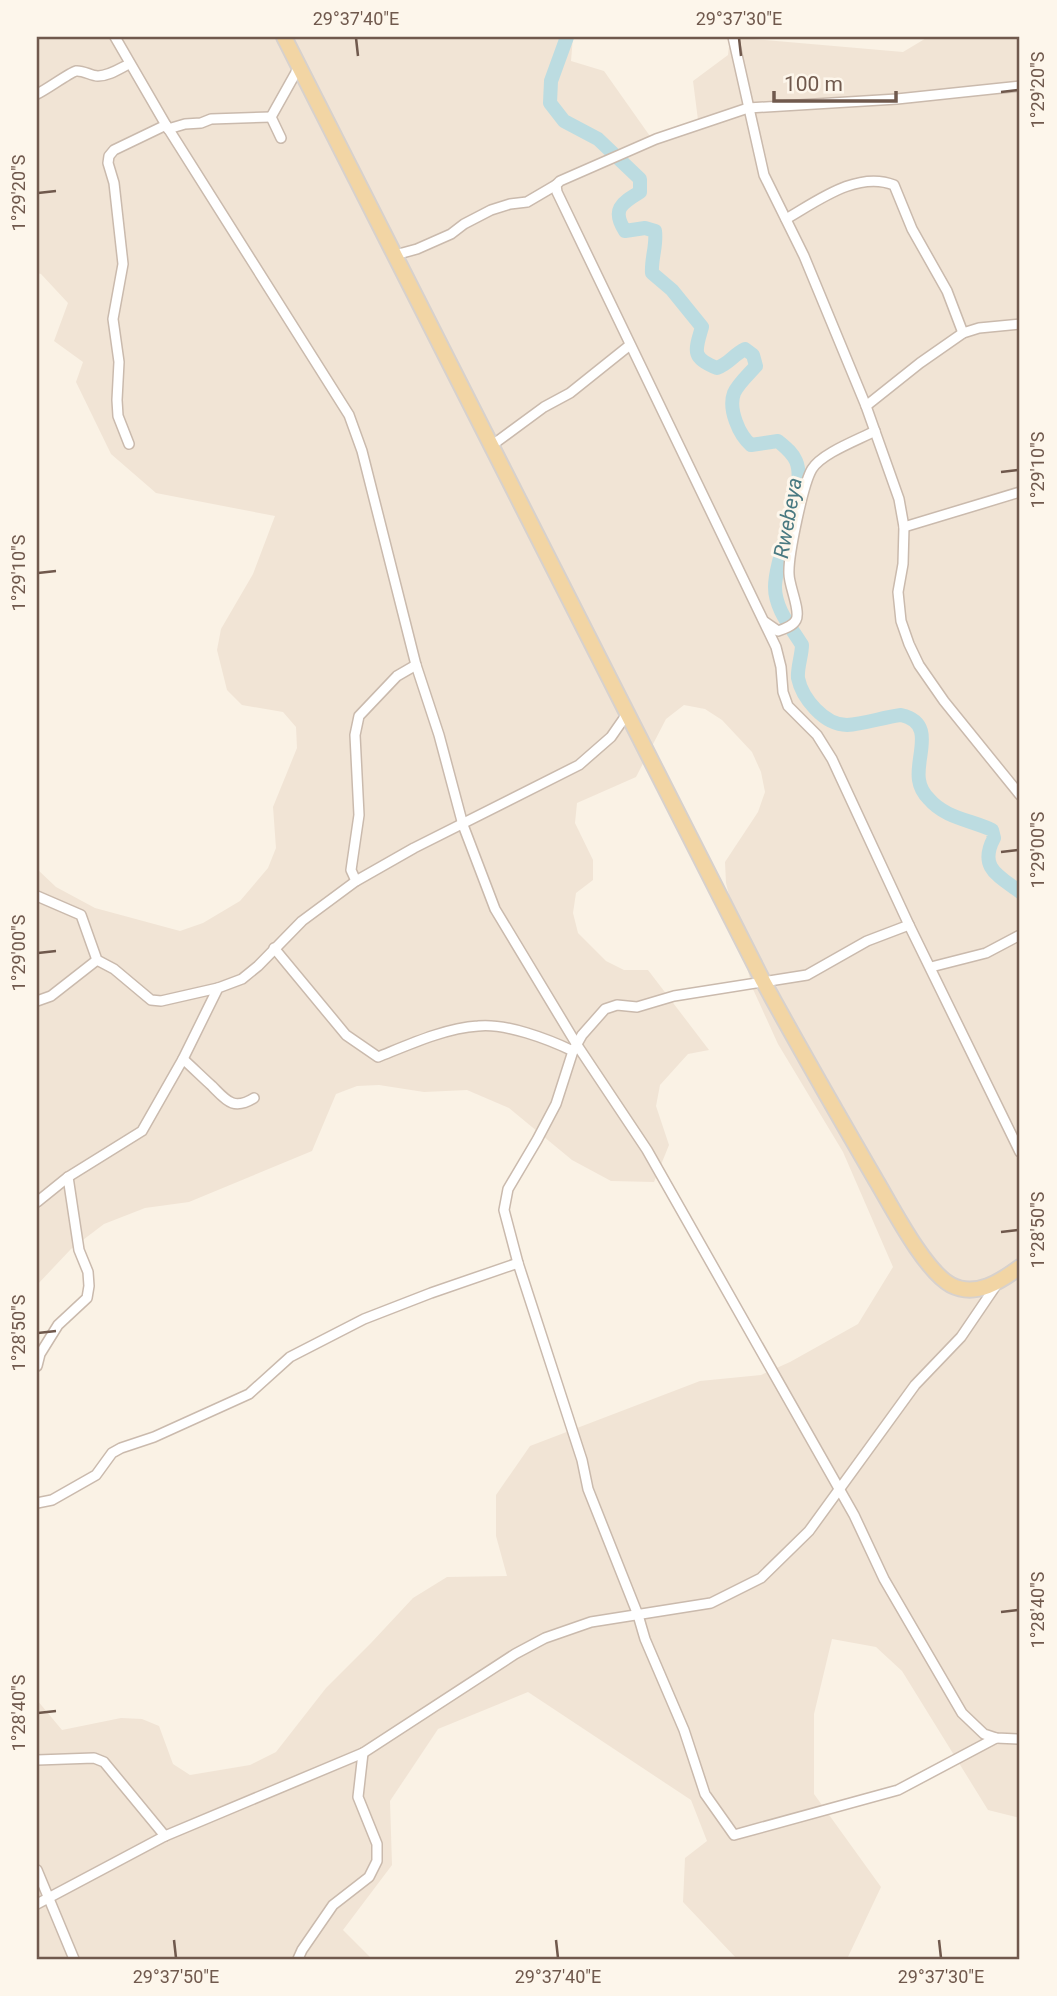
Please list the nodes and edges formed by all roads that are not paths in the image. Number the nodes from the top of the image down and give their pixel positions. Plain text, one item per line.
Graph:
1 (115, 37) edge
2 (284, 37) edge
3 (733, 37) edge
4 (129, 64) junction
5 (299, 67) junction
6 (1020, 86) edge
7 (37, 94) edge
8 (748, 108) junction
9 (271, 117) junction
10 (167, 127) junction
11 (281, 138) dead end
12 (556, 186) junction
13 (786, 219) junction
14 (395, 256) junction
15 (1020, 324) edge
16 (963, 333) junction
17 (630, 345) junction
18 (866, 406) junction
19 (875, 431) junction
20 (129, 444) dead end
21 (491, 446) junction
22 (1020, 492) edge
23 (904, 527) junction
24 (763, 621) junction
25 (416, 665) junction
26 (627, 714) junction
27 (1020, 795) edge
28 (464, 825) junction
29 (356, 881) junction
30 (37, 896) edge
31 (909, 925) junction
32 (1020, 934) edge
33 (275, 948) junction
34 (97, 960) junction
35 (931, 967) junction
36 (763, 981) junction
37 (218, 988) junction
38 (37, 1001) edge
39 (575, 1048) junction
40 (183, 1059) junction
41 (254, 1098) dead end
42 (1020, 1152) edge
43 (68, 1177) junction
44 (37, 1202) edge
45 (518, 1263) junction
46 (1020, 1267) edge
47 (997, 1284) junction
48 (37, 1366) edge
49 (838, 1487) junction
50 (37, 1503) edge
51 (638, 1615) junction
52 (996, 1738) junction
53 (1020, 1739) edge
54 (363, 1753) junction
55 (37, 1760) edge
56 (165, 1836) junction
57 (37, 1870) edge
58 (49, 1898) junction
59 (37, 1904) edge
60 (74, 1959) edge
61 (298, 1959) edge

1 - 4 street
2 - 5 main road
3 - 8 street
4 - 7 street
4 - 10 street
5 - 9 street
5 - 14 main road
6 - 8 street
8 - 12 street
8 - 13 street
9 - 10 street
9 - 11 street
10 - 20 street
10 - 25 street
12 - 14 street
12 - 17 street
13 - 16 street
13 - 18 street
14 - 21 main road
15 - 16 street
16 - 18 street
17 - 21 street
17 - 24 street
18 - 19 street
19 - 23 street
19 - 24 street
21 - 26 main road
22 - 23 street
23 - 27 street
24 - 31 street
25 - 28 street
25 - 29 street
26 - 28 street
26 - 36 main road
28 - 29 street
28 - 39 street
29 - 33 street
30 - 34 street
31 - 35 street
31 - 36 street
32 - 35 street
33 - 37 street
33 - 39 street
34 - 37 street
34 - 38 street
35 - 42 street
36 - 39 street
36 - 47 main road
37 - 40 street
39 - 45 street
39 - 49 street
40 - 41 street
40 - 43 street
43 - 44 street
43 - 48 street
45 - 50 street
45 - 51 street
46 - 47 main road
47 - 49 street
49 - 51 street
49 - 52 street
51 - 52 street
51 - 54 street
52 - 53 street
54 - 56 street
54 - 61 street
55 - 56 street
56 - 58 street
57 - 58 street
58 - 59 street
58 - 60 street

